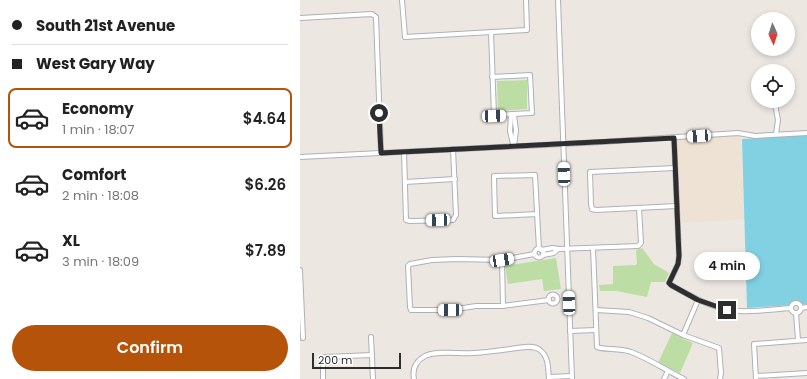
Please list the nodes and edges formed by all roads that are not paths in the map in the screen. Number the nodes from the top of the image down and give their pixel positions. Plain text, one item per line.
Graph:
1 (402, 0) edge
2 (526, 0) edge
3 (558, 0) edge
4 (300, 18) edge
5 (490, 32) junction
6 (492, 77) junction
7 (776, 108) edge
8 (512, 115) junction
9 (807, 132) edge
10 (776, 134) junction
11 (674, 138) junction
12 (563, 144) junction
13 (514, 146) junction
14 (453, 149) junction
15 (404, 152) junction
16 (381, 153) junction
17 (300, 157) edge
18 (675, 168) junction
19 (455, 180) junction
20 (405, 182) junction
21 (677, 206) junction
22 (639, 208) junction
23 (537, 214) junction
24 (549, 248) junction
25 (593, 248) junction
26 (540, 249) junction
27 (567, 249) junction
28 (558, 250) junction
29 (534, 254) junction
30 (550, 254) junction
31 (543, 255) junction
32 (502, 260) junction
33 (300, 270) edge
34 (548, 300) dead end
35 (698, 300) junction
36 (504, 306) junction
37 (807, 307) edge
38 (791, 308) junction
39 (801, 308) junction
40 (596, 310) junction
41 (796, 313) junction
42 (596, 330) junction
43 (570, 331) junction
44 (683, 335) junction
45 (371, 337) dead end
46 (303, 338) dead end
47 (798, 340) junction
48 (807, 340) edge
49 (372, 355) junction
50 (668, 371) junction
51 (807, 373) edge
52 (549, 378) edge
53 (560, 378) edge
54 (572, 378) edge
55 (756, 378) edge
56 (323, 379) edge
57 (373, 379) edge
58 (414, 379) edge
59 (664, 379) edge
60 (684, 379) edge
61 (720, 379) edge

1 - 5 street
2 - 5 street
3 - 12 street
4 - 16 street
5 - 6 street
6 - 8 street
6 - 8 street
7 - 10 street
8 - 13 street
9 - 10 street
10 - 11 street
11 - 12 street
11 - 18 street
12 - 13 street
12 - 27 street
13 - 14 street
14 - 15 street
14 - 19 street
15 - 16 street
15 - 20 street
16 - 17 street
18 - 21 street
18 - 22 street
19 - 20 street
19 - 20 street
21 - 22 street
21 - 35 street
22 - 25 street
23 - 23 street
23 - 26 street
24 - 26 street
24 - 28 street
24 - 30 street
25 - 27 street
25 - 40 street
26 - 29 street
26 - 31 street
27 - 28 street
27 - 43 street
28 - 30 street
29 - 31 street
29 - 32 street
30 - 31 street
32 - 36 street
32 - 36 street
33 - 46 street
34 - 36 street
35 - 38 street
35 - 44 street
37 - 39 street
38 - 39 street
38 - 41 street
39 - 41 street
40 - 42 street
40 - 44 street
41 - 47 street
42 - 43 street
42 - 50 street
43 - 54 street
44 - 61 street
45 - 49 street
47 - 48 street
47 - 55 street
49 - 56 street
49 - 57 street
50 - 59 street
50 - 60 street
51 - 55 street
52 - 53 street
52 - 58 street
53 - 54 street

